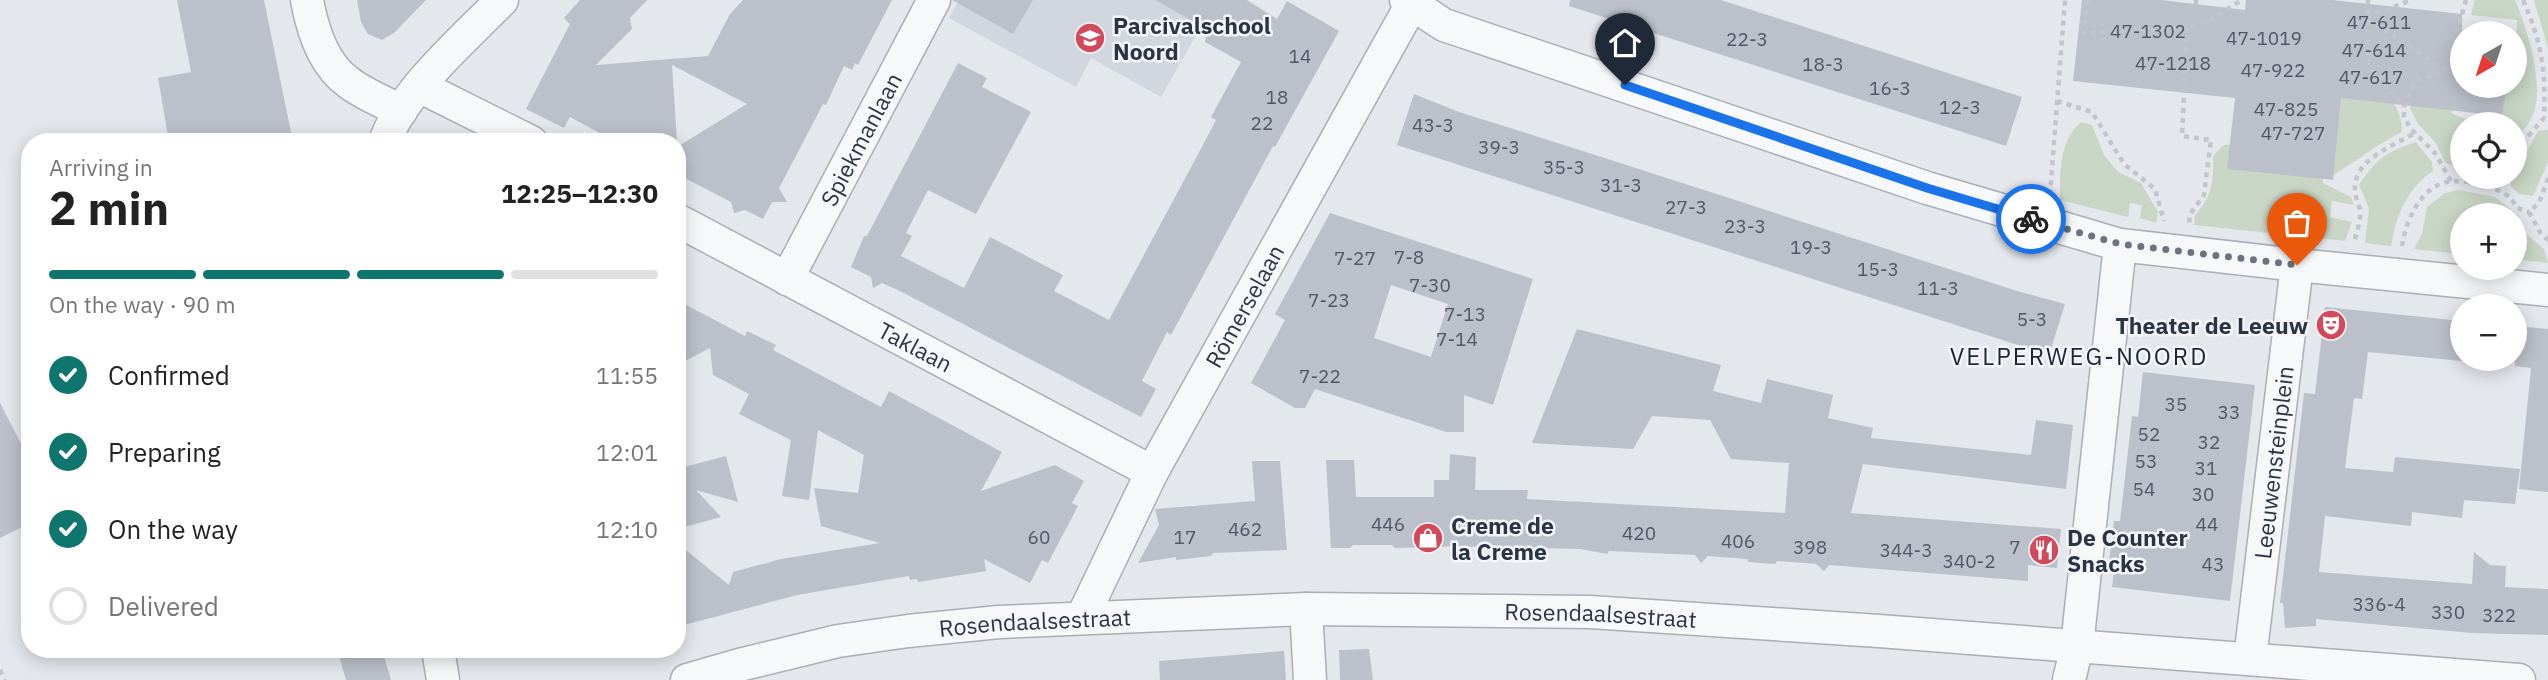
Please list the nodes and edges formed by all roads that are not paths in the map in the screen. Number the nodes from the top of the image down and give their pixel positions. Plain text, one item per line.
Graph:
1 (307, 0) edge
2 (502, 0) edge
3 (934, 0) edge
4 (1410, 1) edge
5 (410, 99) junction
6 (390, 133) edge
7 (506, 133) edge
8 (686, 225) edge
9 (2120, 244) junction
10 (2297, 265) junction
11 (787, 279) junction
12 (2548, 290) edge
13 (1152, 472) junction
14 (1306, 609) junction
15 (1082, 618) junction
16 (2077, 646) junction
17 (439, 658) edge
18 (2250, 659) junction
19 (443, 680) edge
20 (687, 680) edge
21 (1310, 680) edge
22 (2069, 680) edge
23 (2519, 680) edge

1 - 5 street
2 - 5 street
3 - 11 street, Spiekmanlaan
4 - 9 street
4 - 13 street, Römerselaan
5 - 6 street
5 - 7 street
8 - 11 street, Taklaan
9 - 10 street
9 - 16 street
10 - 12 street
10 - 18 street, Leeuwensteinplein
11 - 13 street, Taklaan
13 - 15 street, Römerselaan
14 - 15 street, Rosendaalsestraat
14 - 16 street, Rosendaalsestraat
14 - 21 street
15 - 20 street, Rosendaalsestraat
16 - 18 street, Rosendaalsestraat
16 - 22 street
17 - 19 street
18 - 23 street, Rosendaalsestraat

